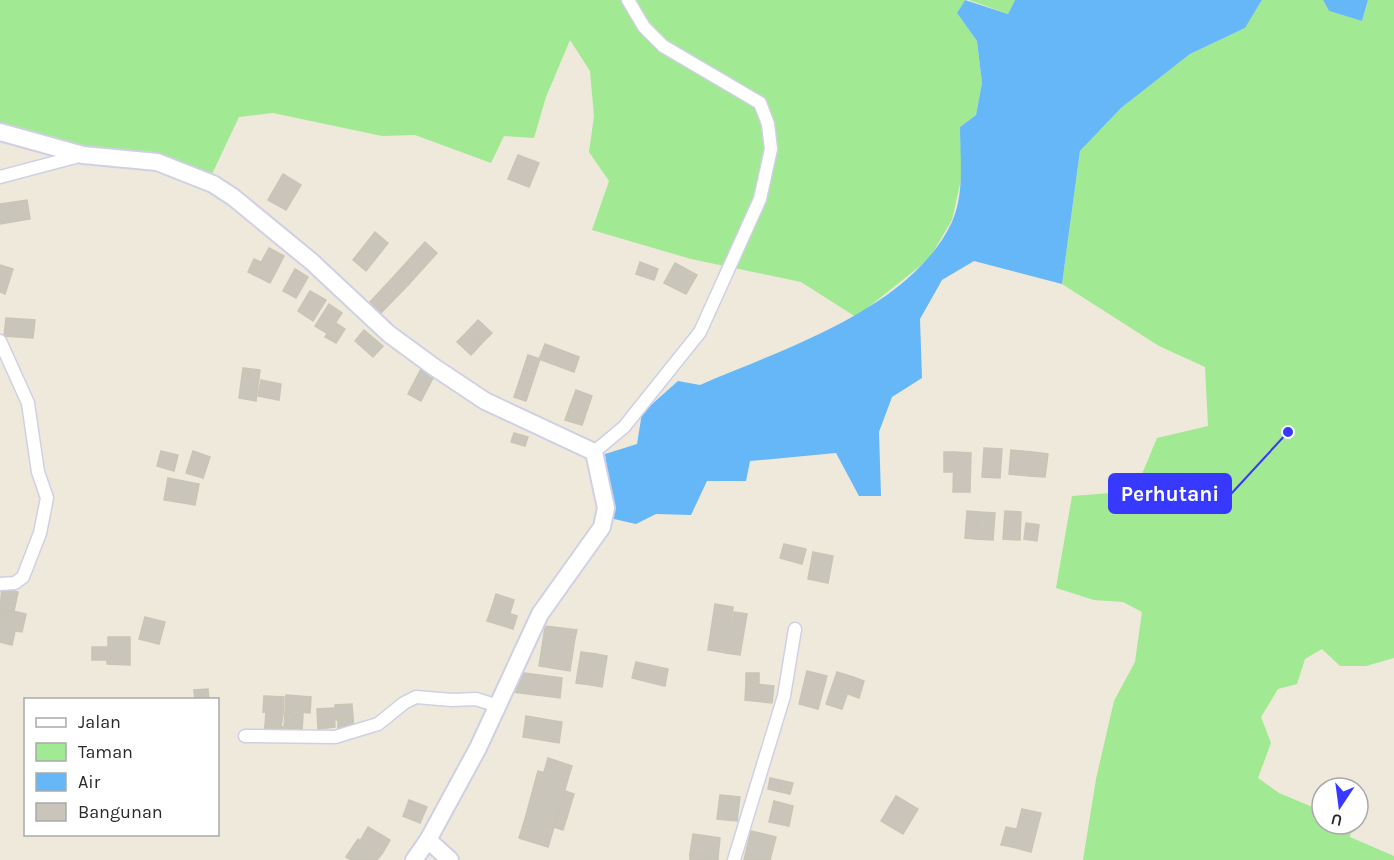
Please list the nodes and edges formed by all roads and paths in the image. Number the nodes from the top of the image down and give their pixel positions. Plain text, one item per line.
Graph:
1 (628, 0) edge
2 (0, 132) edge
3 (82, 155) junction
4 (0, 177) edge
5 (0, 341) edge
6 (594, 452) junction
7 (0, 584) edge
8 (795, 629) dead end
9 (498, 706) junction
10 (245, 736) dead end
11 (428, 840) junction
12 (414, 860) edge
13 (450, 860) edge
14 (734, 860) edge

1 - 6 street
2 - 3 main road
3 - 4 street
3 - 6 main road
5 - 7 street
6 - 9 main road
8 - 14 street
9 - 10 street
9 - 11 main road
11 - 12 main road
11 - 13 main road

